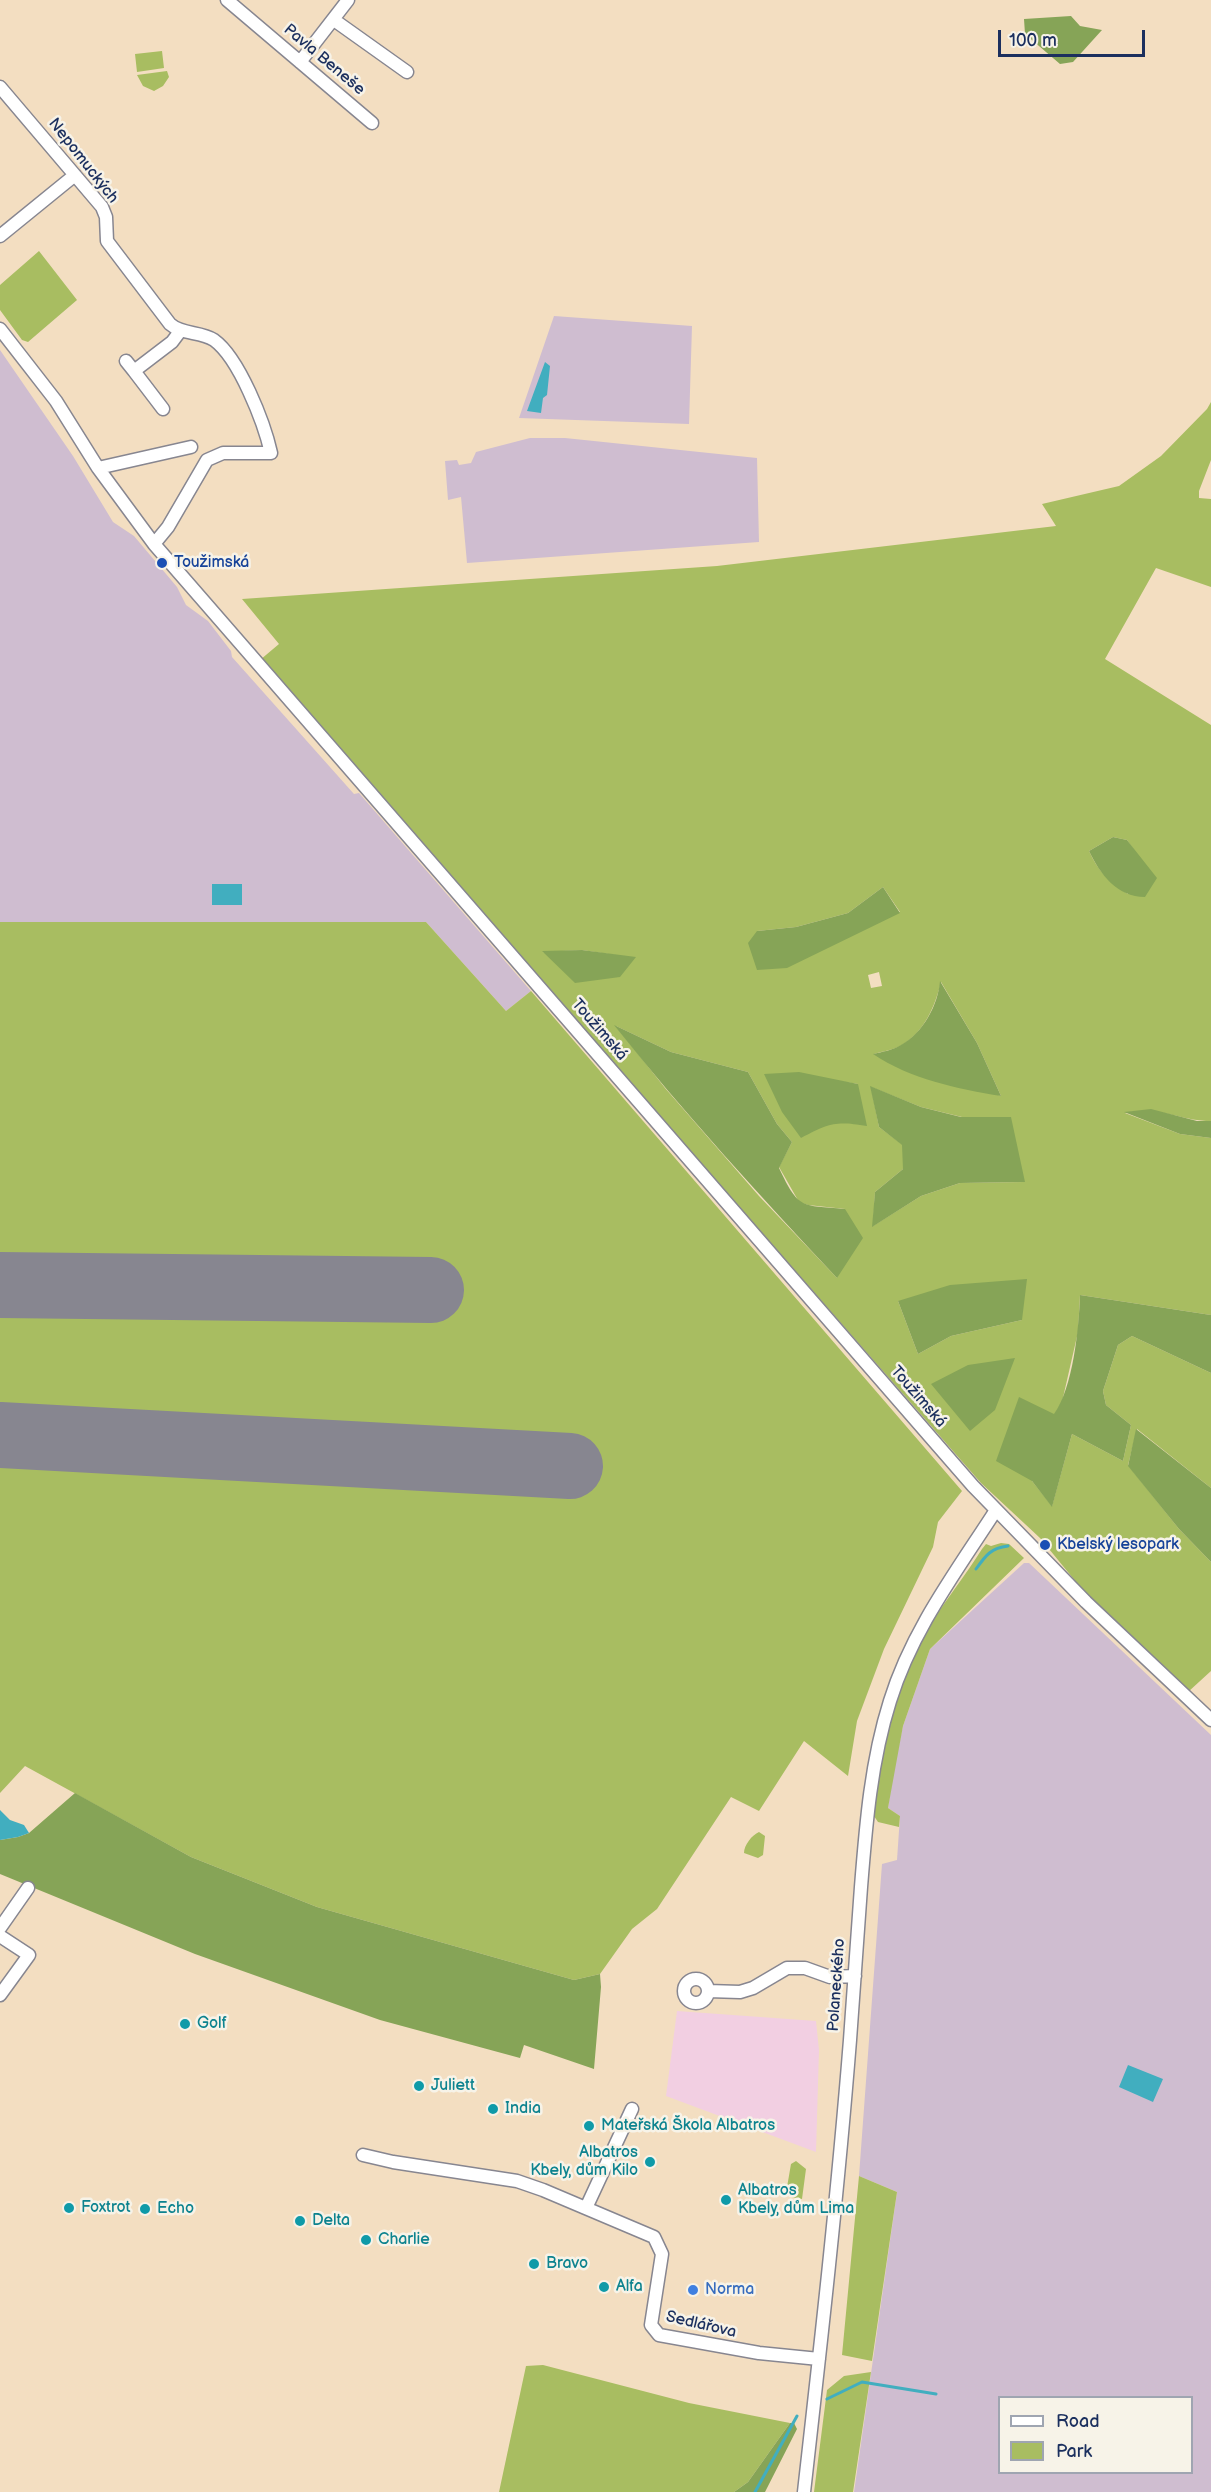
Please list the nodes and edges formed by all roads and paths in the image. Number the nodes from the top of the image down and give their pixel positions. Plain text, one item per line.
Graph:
1 (348, 0) edge
2 (234, 1) edge
3 (334, 20) junction
4 (300, 62) junction
5 (408, 72) dead end
6 (2, 92) edge
7 (372, 123) dead end
8 (75, 175) junction
9 (0, 236) edge
10 (0, 329) edge
11 (181, 330) junction
12 (126, 361) dead end
13 (134, 371) junction
14 (163, 409) dead end
15 (191, 447) dead end
16 (98, 468) junction
17 (154, 544) junction
18 (996, 1510) junction
19 (1211, 1720) edge
20 (28, 1888) dead end
21 (0, 1928) edge
22 (0, 1936) edge
23 (855, 1976) junction
24 (708, 1991) dead end
25 (0, 1995) edge
26 (632, 2109) dead end
27 (363, 2155) dead end
28 (586, 2208) junction
29 (819, 2359) junction
30 (804, 2492) edge

1 - 3 street
2 - 4 street, Pavla Beneše
3 - 4 street
3 - 5 street
4 - 7 street, Pavla Beneše
6 - 8 street, Nepomuckých
8 - 9 street
8 - 11 street, Nepomuckých
10 - 16 street, Toužimská
11 - 13 street
11 - 17 street, Nepomuckých
12 - 13 street
13 - 14 street
15 - 16 street
16 - 17 street, Toužimská
17 - 18 street, Toužimská
18 - 19 street, Toužimská
18 - 23 street, Polaneckého
20 - 21 street
22 - 25 street
23 - 24 street
23 - 29 street, Polaneckého
26 - 28 street
27 - 28 street, Sedlářova
28 - 29 street, Sedlářova
29 - 30 street, Polaneckého

